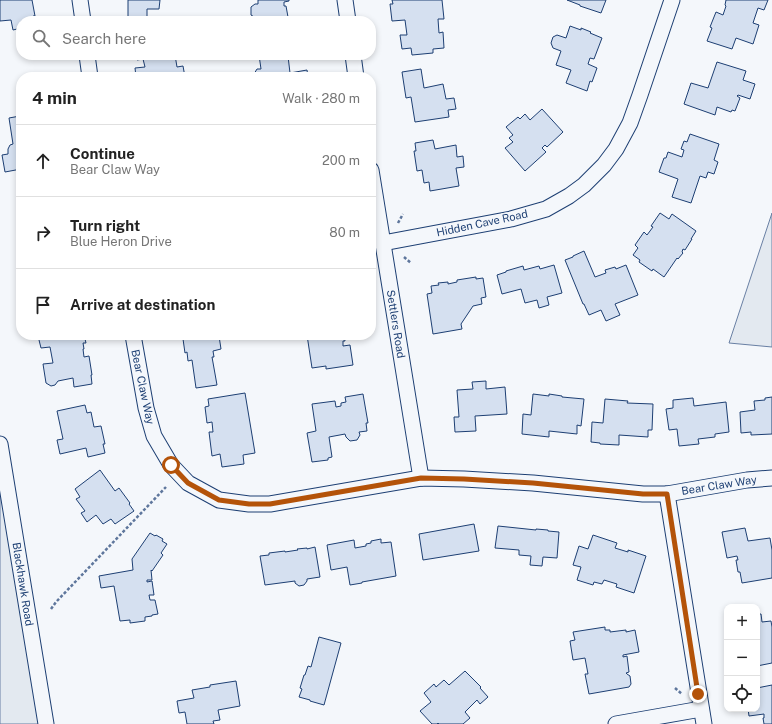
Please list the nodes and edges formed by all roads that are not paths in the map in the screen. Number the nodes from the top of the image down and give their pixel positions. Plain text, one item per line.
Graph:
1 (80, 0) edge
2 (345, 0) edge
3 (672, 0) edge
4 (82, 16) edge
5 (347, 16) edge
6 (88, 60) edge
7 (353, 60) edge
8 (89, 72) edge
9 (355, 72) edge
10 (376, 200) edge
11 (383, 243) junction
12 (134, 340) edge
13 (0, 444) edge
14 (421, 478) junction
15 (772, 478) edge
16 (667, 494) junction
17 (701, 709) junction
18 (46, 724) edge
19 (616, 724) edge
20 (704, 724) edge

1 - 4 street
2 - 5 street
3 - 11 street, Hidden Cave Road
6 - 8 street
7 - 9 street
10 - 11 street, Settlers Road
11 - 14 street, Settlers Road
12 - 14 street, Bear Claw Way
13 - 18 street, Blackhawk Road
14 - 16 street, Bear Claw Way
15 - 16 street, Bear Claw Way
16 - 17 street
17 - 19 street
17 - 20 street

